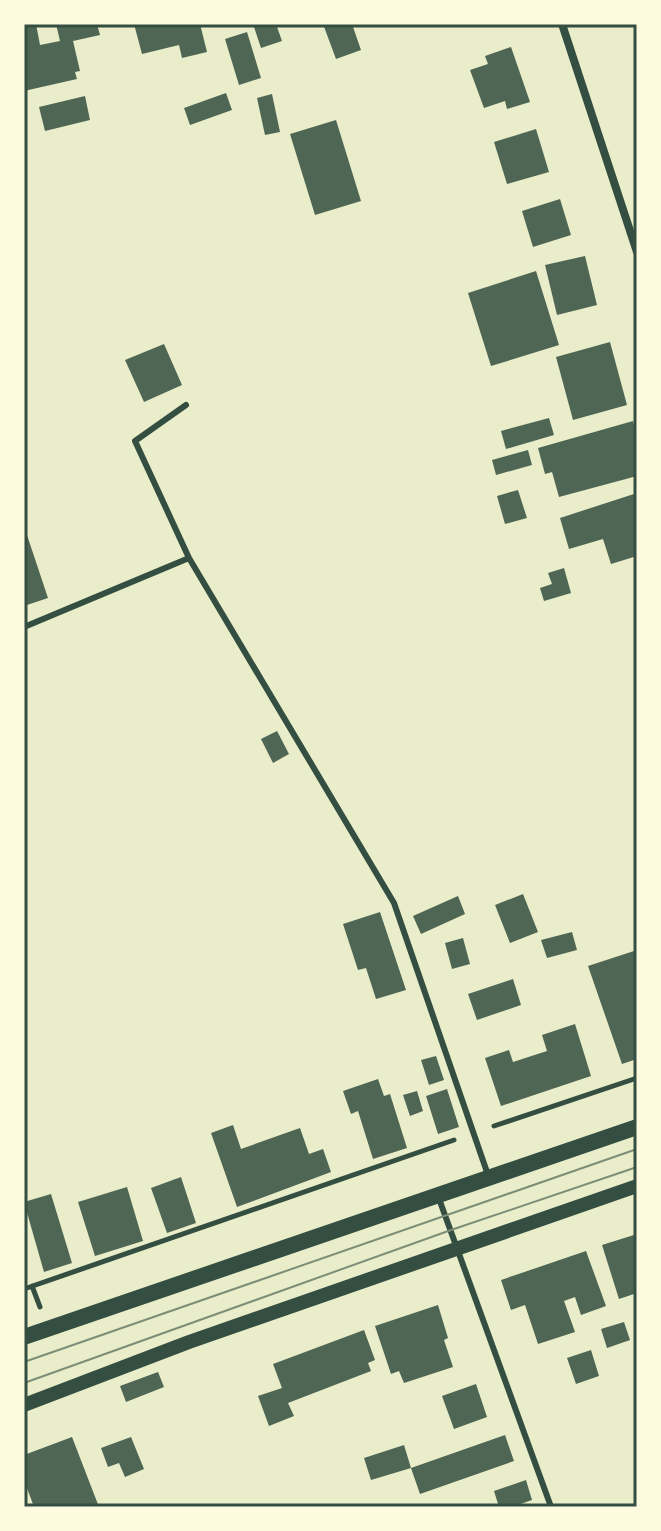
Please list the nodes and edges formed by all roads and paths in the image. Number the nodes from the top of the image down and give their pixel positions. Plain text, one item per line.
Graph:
1 (562, 24) edge
2 (637, 252) edge
3 (186, 405) dead end
4 (189, 558) junction
5 (24, 627) edge
6 (637, 1078) edge
7 (637, 1127) edge
8 (474, 1133) junction
9 (490, 1179) junction
10 (637, 1186) edge
11 (438, 1196) junction
12 (457, 1247) junction
13 (24, 1289) edge
14 (24, 1337) edge
15 (24, 1405) edge
16 (550, 1504) dead end

1 - 2 street
3 - 4 lane
4 - 5 lane
4 - 8 lane
6 - 8 path
7 - 9 main road
8 - 9 lane
8 - 13 path
9 - 11 main road
10 - 12 street
11 - 12 lane
11 - 14 main road
12 - 15 street
12 - 16 lane

